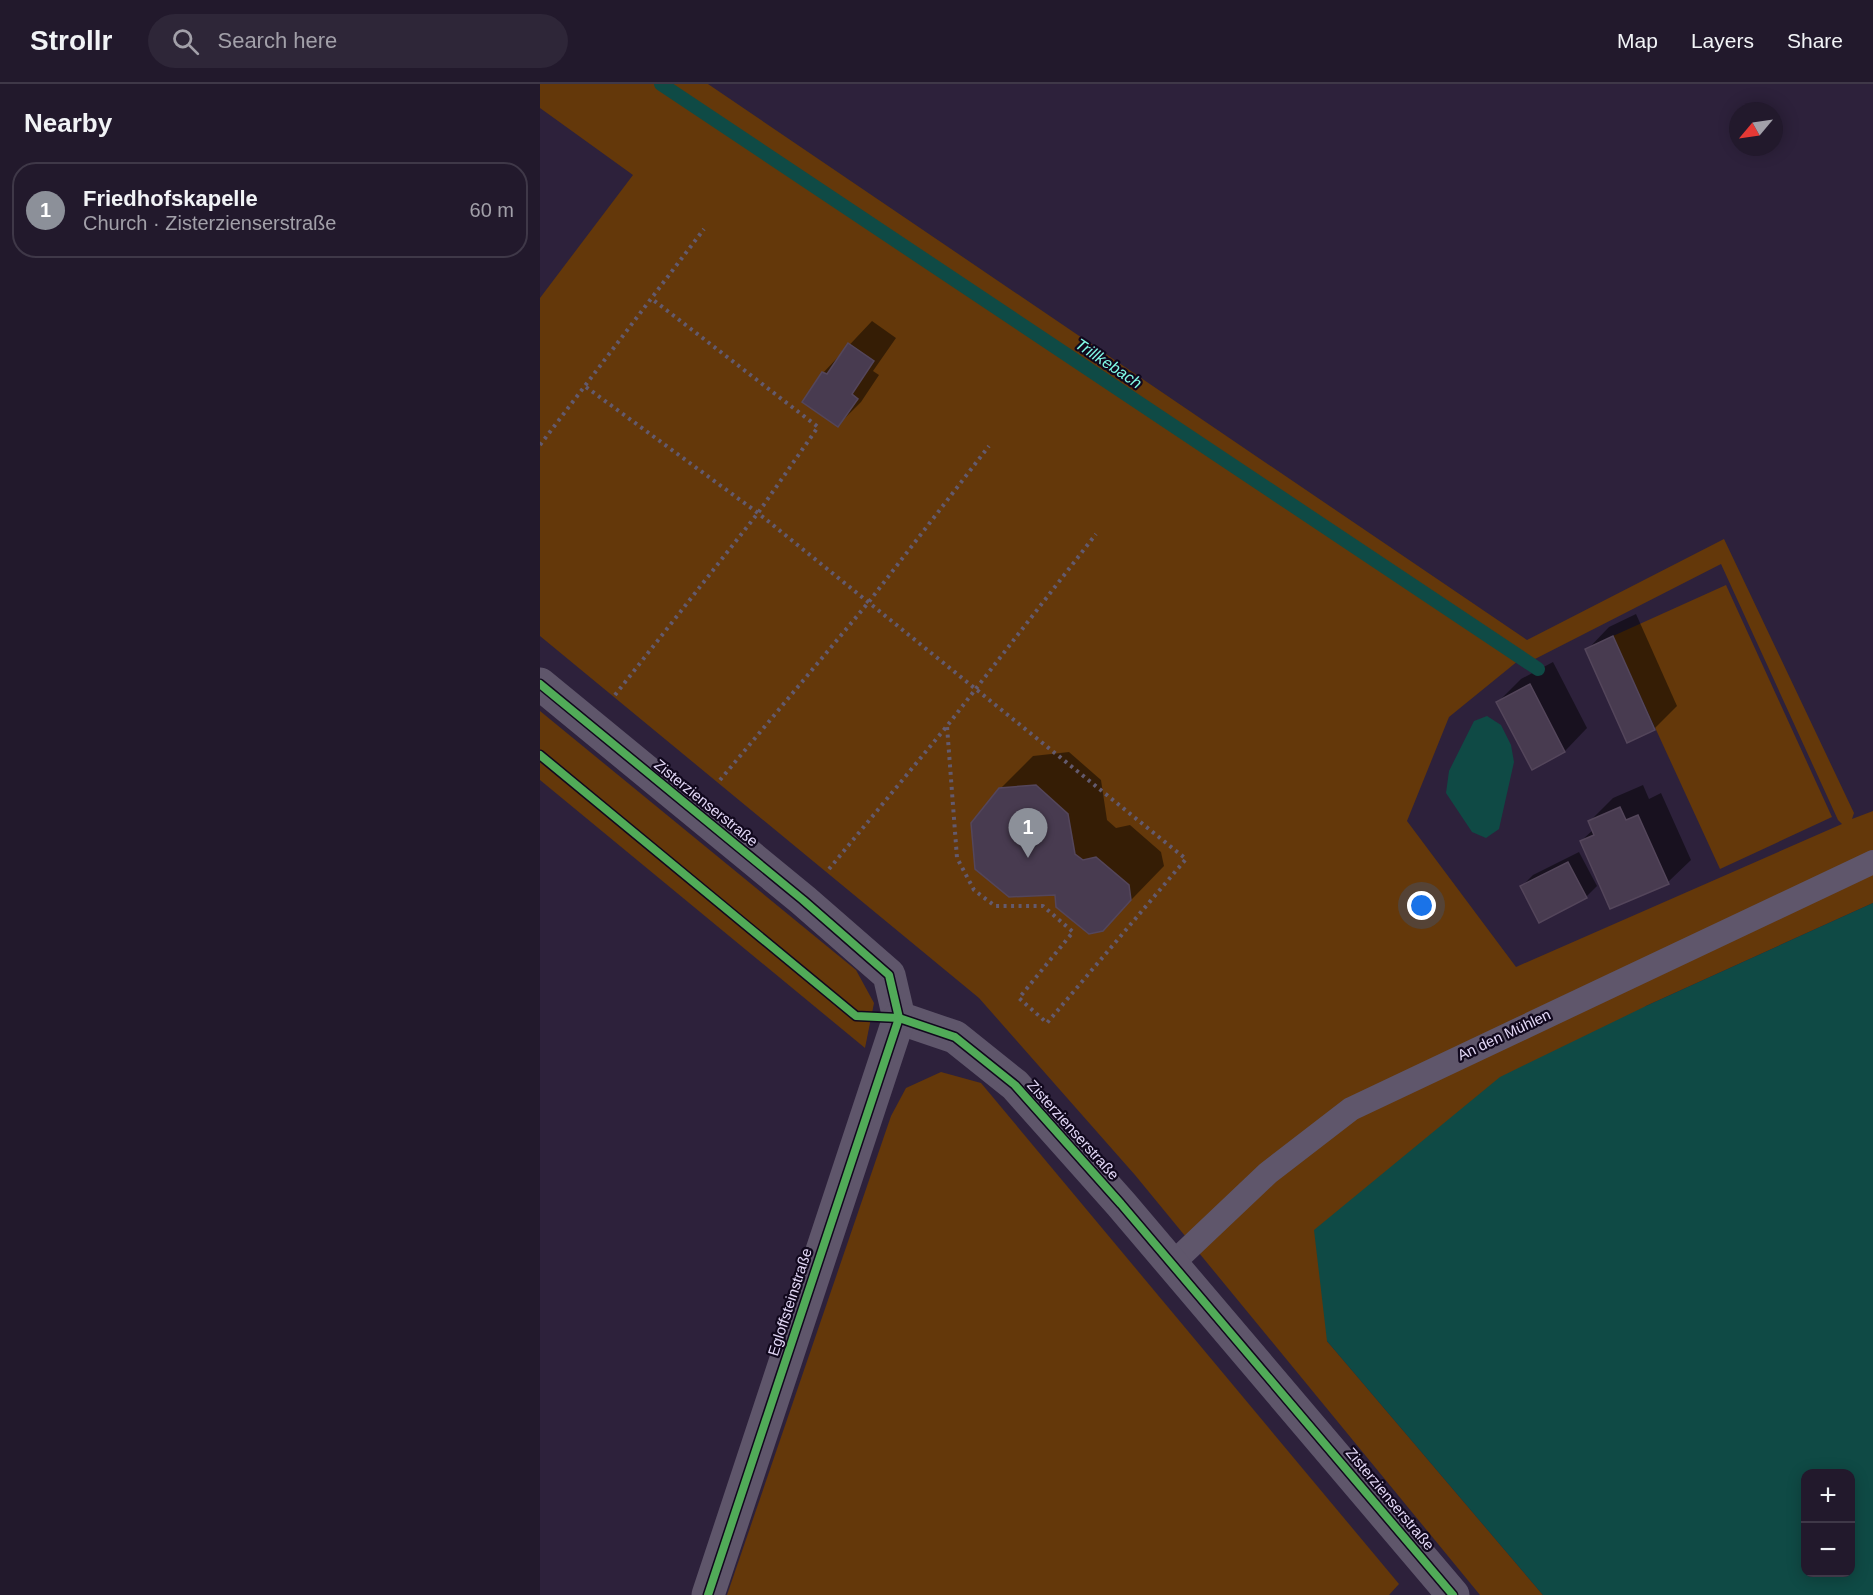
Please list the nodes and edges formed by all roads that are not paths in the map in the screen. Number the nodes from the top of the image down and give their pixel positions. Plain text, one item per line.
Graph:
1 (540, 684) edge
2 (1873, 862) edge
3 (898, 1018) junction
4 (1172, 1264) junction
5 (708, 1595) edge
6 (1453, 1595) edge

1 - 3 street, Zisterzienserstraße
2 - 4 lane, An den Mühlen
3 - 4 street, Zisterzienserstraße
3 - 5 street, Egloffsteinstraße
4 - 6 street, Zisterzienserstraße

